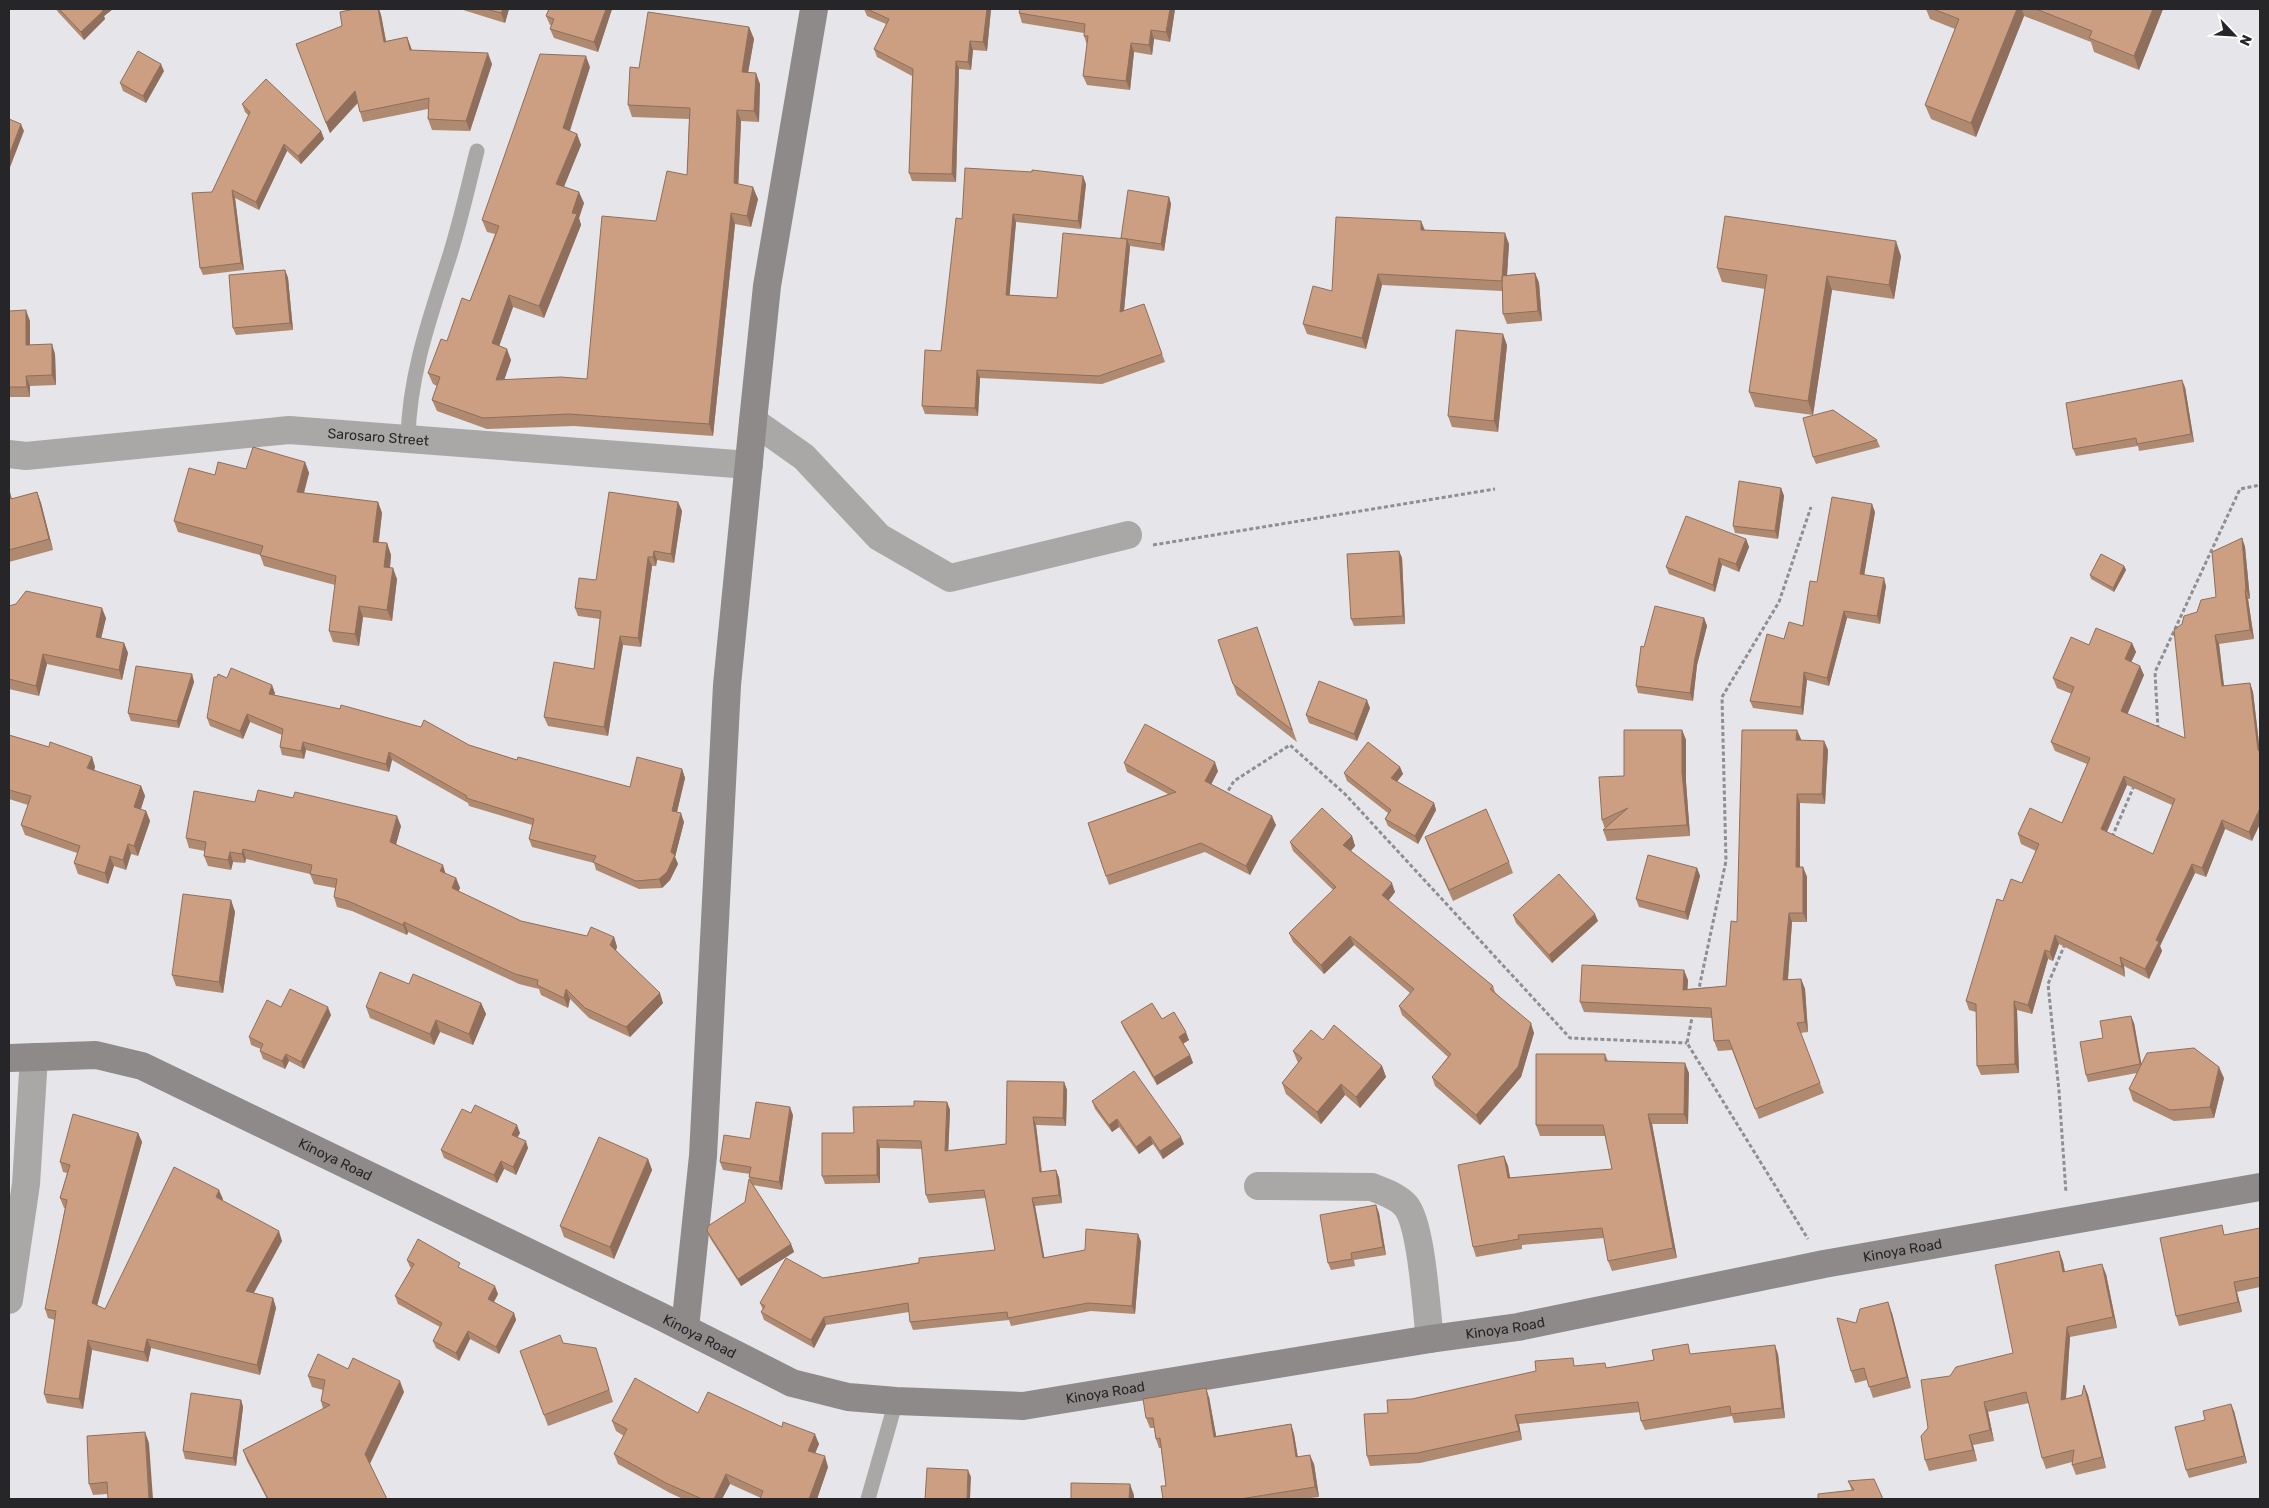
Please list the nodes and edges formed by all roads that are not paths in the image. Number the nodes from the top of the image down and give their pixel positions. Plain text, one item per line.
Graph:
1 (814, 9) edge
2 (477, 151) dead end
3 (753, 421) junction
4 (408, 439) junction
5 (9, 454) edge
6 (749, 465) junction
7 (1128, 535) road end
8 (22, 1057) edge
9 (1258, 1186) dead end
10 (2260, 1187) edge
11 (9, 1300) edge
12 (685, 1328) junction
13 (1430, 1339) junction
14 (896, 1401) junction
15 (868, 1499) edge

1 - 3 main road
2 - 4 lane
3 - 6 main road
3 - 7 street
4 - 5 street, Sarosaro Street
4 - 6 street, Sarosaro Street
6 - 12 main road
8 - 11 street
8 - 12 main road, Kinoya Road
9 - 13 street
10 - 13 main road, Kinoya Road
12 - 14 main road, Kinoya Road
13 - 14 main road, Kinoya Road
14 - 15 lane

